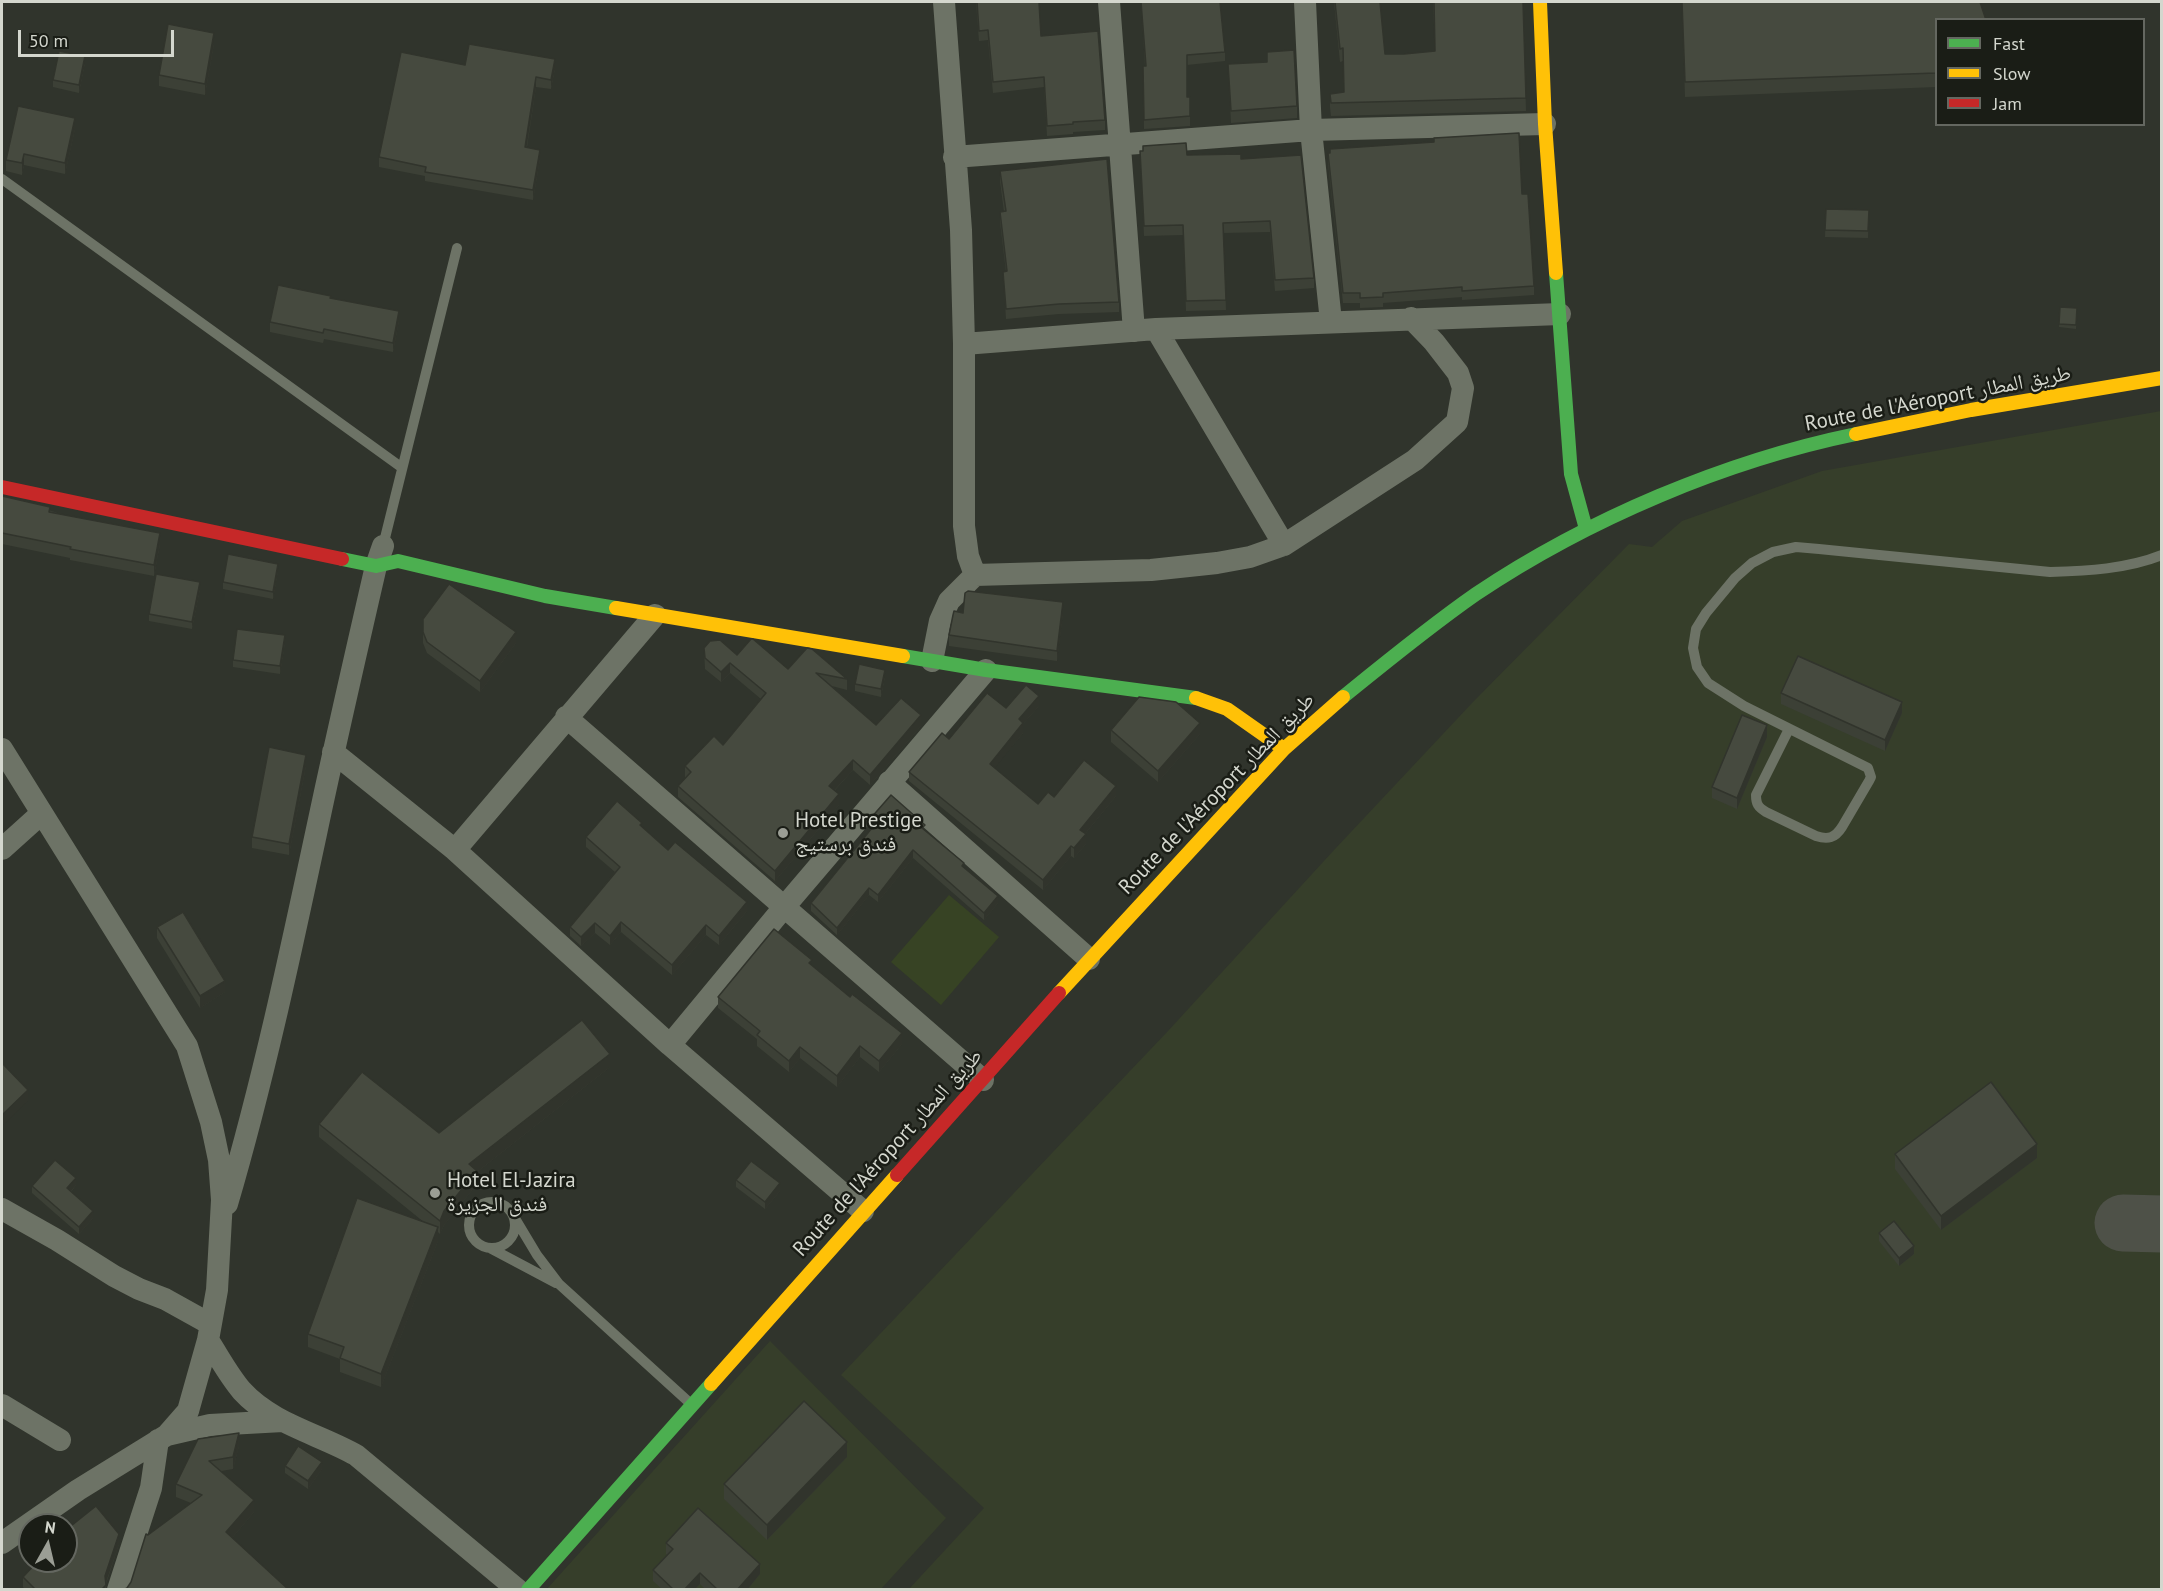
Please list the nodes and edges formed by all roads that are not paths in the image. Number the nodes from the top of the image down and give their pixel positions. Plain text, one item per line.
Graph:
1 (944, 2) edge
2 (1109, 2) edge
3 (1305, 2) edge
4 (1539, 2) edge
5 (1545, 124) junction
6 (1311, 130) junction
7 (1119, 143) junction
8 (954, 157) junction
9 (2, 179) edge
10 (457, 248) dead end
11 (1560, 314) junction
12 (1411, 318) junction
13 (1331, 322) junction
14 (1145, 330) junction
15 (964, 344) junction
16 (2162, 378) edge
17 (401, 467) junction
18 (2, 487) edge
19 (1586, 529) junction
20 (1284, 545) junction
21 (2162, 555) edge
22 (379, 556) junction
23 (975, 576) junction
24 (655, 615) junction
25 (932, 662) junction
26 (986, 670) junction
27 (566, 717) junction
28 (1789, 729) junction
29 (2, 749) edge
30 (1284, 749) junction
31 (333, 752) junction
32 (889, 782) junction
33 (42, 813) junction
34 (2, 849) edge
35 (455, 850) junction
36 (785, 906) junction
37 (1089, 959) junction
38 (670, 1045) junction
39 (983, 1080) junction
40 (2, 1209) edge
41 (863, 1211) junction
42 (513, 1215) junction
43 (221, 1226) junction
44 (489, 1248) junction
45 (559, 1284) junction
46 (209, 1332) junction
47 (692, 1404) junction
48 (2, 1405) edge
49 (283, 1421) junction
50 (162, 1437) junction
51 (60, 1440) dead end
52 (2, 1543) edge
53 (118, 1590) edge
54 (518, 1590) edge
55 (528, 1590) edge

1 - 8 street
2 - 7 street
3 - 6 street
4 - 5 street
5 - 6 street
5 - 11 street
6 - 7 street
6 - 13 street
7 - 8 street
7 - 14 street
8 - 15 street
9 - 17 lane
10 - 17 lane
11 - 12 street
11 - 19 street
12 - 13 street
12 - 20 street
13 - 14 street
14 - 15 street
14 - 20 street
15 - 23 street
16 - 19 street, Route de l'Aéroport طريق المطار
17 - 22 lane
18 - 22 street
19 - 30 street, Route de l'Aéroport طريق المطار
20 - 23 street
21 - 28 lane
22 - 24 street
22 - 31 street
23 - 25 street
24 - 25 street
24 - 27 street
25 - 26 street
26 - 30 street
26 - 32 street
27 - 35 street
27 - 36 street
28 - 28 lane
29 - 33 street
30 - 37 street, Route de l'Aéroport طريق المطار
31 - 35 street
31 - 43 street
32 - 36 street
32 - 37 street
33 - 34 street
33 - 43 street
35 - 38 street
36 - 38 street
36 - 39 street
37 - 39 street, Route de l'Aéroport طريق المطار
38 - 41 street
39 - 41 street, Route de l'Aéroport طريق المطار
40 - 46 street
41 - 47 street, Route de l'Aéroport طريق المطار
42 - 44 lane
42 - 44 lane
42 - 45 lane
43 - 46 street
44 - 45 lane
45 - 47 lane
46 - 49 street
46 - 50 street
47 - 55 street, Route de l'Aéroport طريق المطار
48 - 51 street
49 - 50 street
49 - 54 street
50 - 52 street
50 - 53 street

